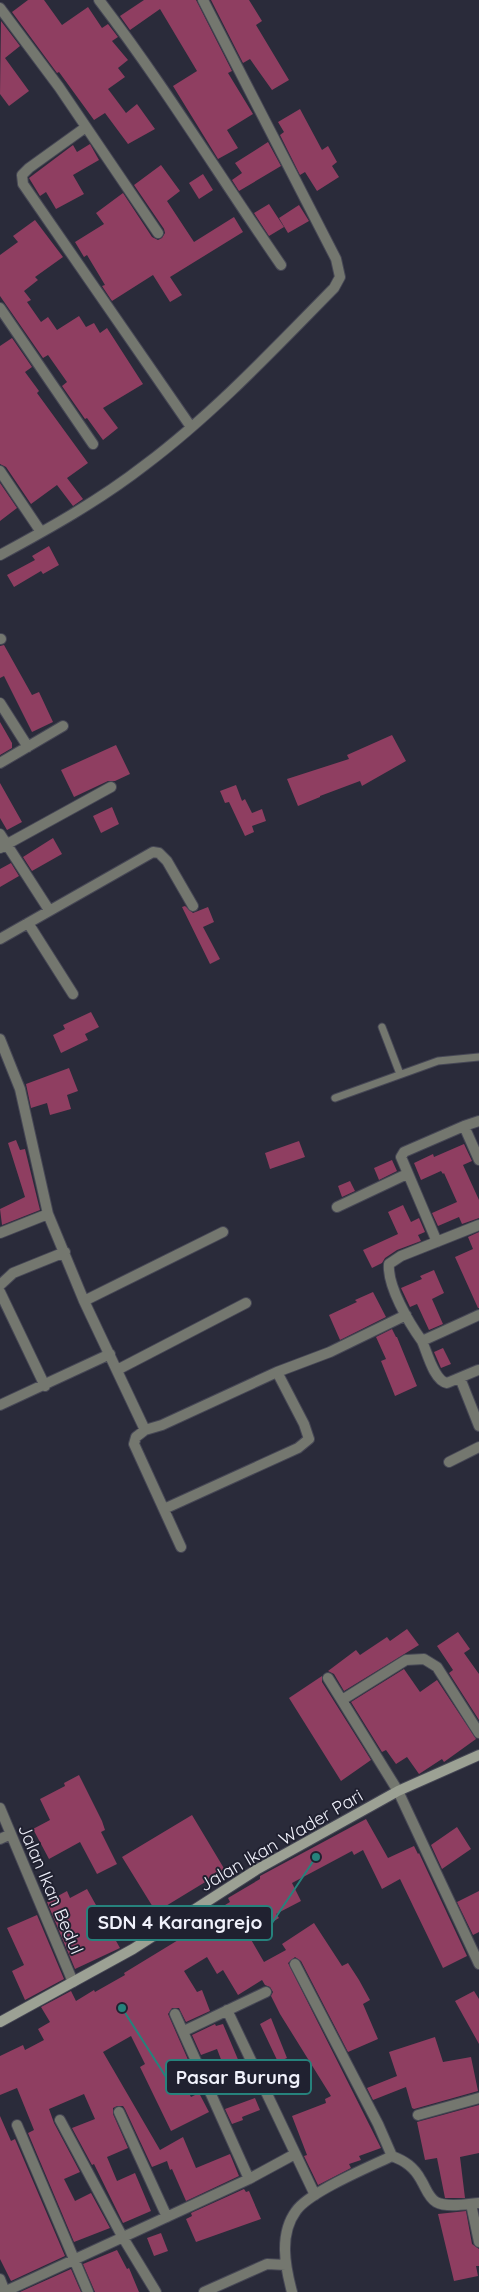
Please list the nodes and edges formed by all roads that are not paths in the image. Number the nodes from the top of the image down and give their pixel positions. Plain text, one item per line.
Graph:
1 (99, 0) edge
2 (203, 0) edge
3 (0, 8) edge
4 (86, 127) junction
5 (158, 233) dead end
6 (281, 266) dead end
7 (0, 308) edge
8 (191, 427) junction
9 (93, 444) dead end
10 (0, 471) edge
11 (41, 532) junction
12 (0, 555) edge
13 (0, 703) edge
14 (63, 726) dead end
15 (28, 747) junction
16 (0, 764) edge
17 (111, 788) dead end
18 (0, 834) edge
19 (4, 846) edge
20 (193, 906) dead end
21 (49, 910) junction
22 (28, 923) junction
23 (0, 939) edge
24 (73, 994) dead end
25 (382, 1027) dead end
26 (0, 1039) edge
27 (479, 1057) edge
28 (400, 1074) junction
29 (335, 1098) dead end
30 (479, 1121) edge
31 (464, 1126) junction
32 (479, 1160) edge
33 (406, 1174) junction
34 (337, 1207) dead end
35 (48, 1214) junction
36 (479, 1225) edge
37 (223, 1232) dead end
38 (0, 1233) edge
39 (437, 1242) junction
40 (65, 1252) junction
41 (0, 1285) edge
42 (0, 1292) edge
43 (84, 1301) junction
44 (246, 1303) dead end
45 (406, 1315) junction
46 (479, 1315) edge
47 (422, 1341) junction
48 (110, 1354) junction
49 (117, 1370) junction
50 (478, 1370) dead end
51 (277, 1372) junction
52 (460, 1378) junction
53 (45, 1386) junction
54 (0, 1406) edge
55 (479, 1426) edge
56 (146, 1430) junction
57 (479, 1447) edge
58 (449, 1462) dead end
59 (164, 1509) junction
60 (181, 1547) dead end
61 (328, 1678) dead end
62 (342, 1700) junction
63 (479, 1733) edge
64 (479, 1755) edge
65 (398, 1791) junction
66 (0, 1808) edge
67 (10, 1834) junction
68 (0, 1839) edge
69 (295, 1964) dead end
70 (479, 1964) edge
71 (73, 1982) junction
72 (266, 1992) dead end
73 (226, 2010) junction
74 (175, 2014) dead end
75 (0, 2022) edge
76 (184, 2030) junction
77 (479, 2098) edge
78 (119, 2112) dead end
79 (418, 2115) dead end
80 (60, 2120) dead end
81 (17, 2126) dead end
82 (295, 2154) junction
83 (392, 2156) junction
84 (249, 2179) junction
85 (315, 2195) junction
86 (475, 2203) edge
87 (167, 2217) junction
88 (122, 2236) junction
89 (479, 2242) edge
90 (74, 2260) junction
91 (286, 2265) junction
92 (0, 2279) edge
93 (5, 2292) edge
94 (88, 2292) edge
95 (156, 2292) edge
96 (204, 2292) edge
97 (292, 2292) edge

1 - 6 street
2 - 8 street
3 - 4 street
4 - 5 street
4 - 8 street
7 - 9 street
8 - 11 street
10 - 11 street
11 - 12 street
13 - 15 street
14 - 15 street
15 - 16 street
17 - 19 street
18 - 19 street
19 - 21 street
20 - 21 street
21 - 22 street
22 - 23 street
22 - 24 street
25 - 28 lane
26 - 35 street
27 - 28 lane
28 - 29 lane
30 - 31 street
31 - 32 street
31 - 33 street
33 - 34 street
33 - 39 street
35 - 38 street
35 - 40 street
36 - 39 street
37 - 43 street
39 - 45 street
40 - 41 street
40 - 43 street
42 - 53 street
43 - 48 street
44 - 49 street
45 - 47 street
45 - 51 street
46 - 47 street
47 - 52 street
48 - 49 street
48 - 53 street
49 - 56 street
50 - 52 street
51 - 56 street
51 - 59 street
52 - 55 street
53 - 54 street
56 - 59 street
57 - 58 street
59 - 60 street
61 - 62 street
62 - 63 street
62 - 65 street
64 - 65 street, Jalan Ikan Wader Pari
65 - 70 street
65 - 71 street, Jalan Ikan Wader Pari
66 - 67 street, Jalan Ikan Bedul
67 - 68 street
67 - 71 street, Jalan Ikan Bedul
69 - 83 street
71 - 75 street, Jalan Ikan Wader Pari
72 - 73 street
73 - 76 street
73 - 82 street
74 - 76 street
76 - 84 street
77 - 79 street
78 - 87 street
80 - 88 street
81 - 90 street
82 - 84 street
82 - 85 street
83 - 85 street
83 - 86 street
84 - 87 street
85 - 91 street
86 - 89 street
87 - 88 street
88 - 90 street
88 - 95 street
90 - 93 street
90 - 94 street
91 - 96 street
91 - 97 street
92 - 93 street

